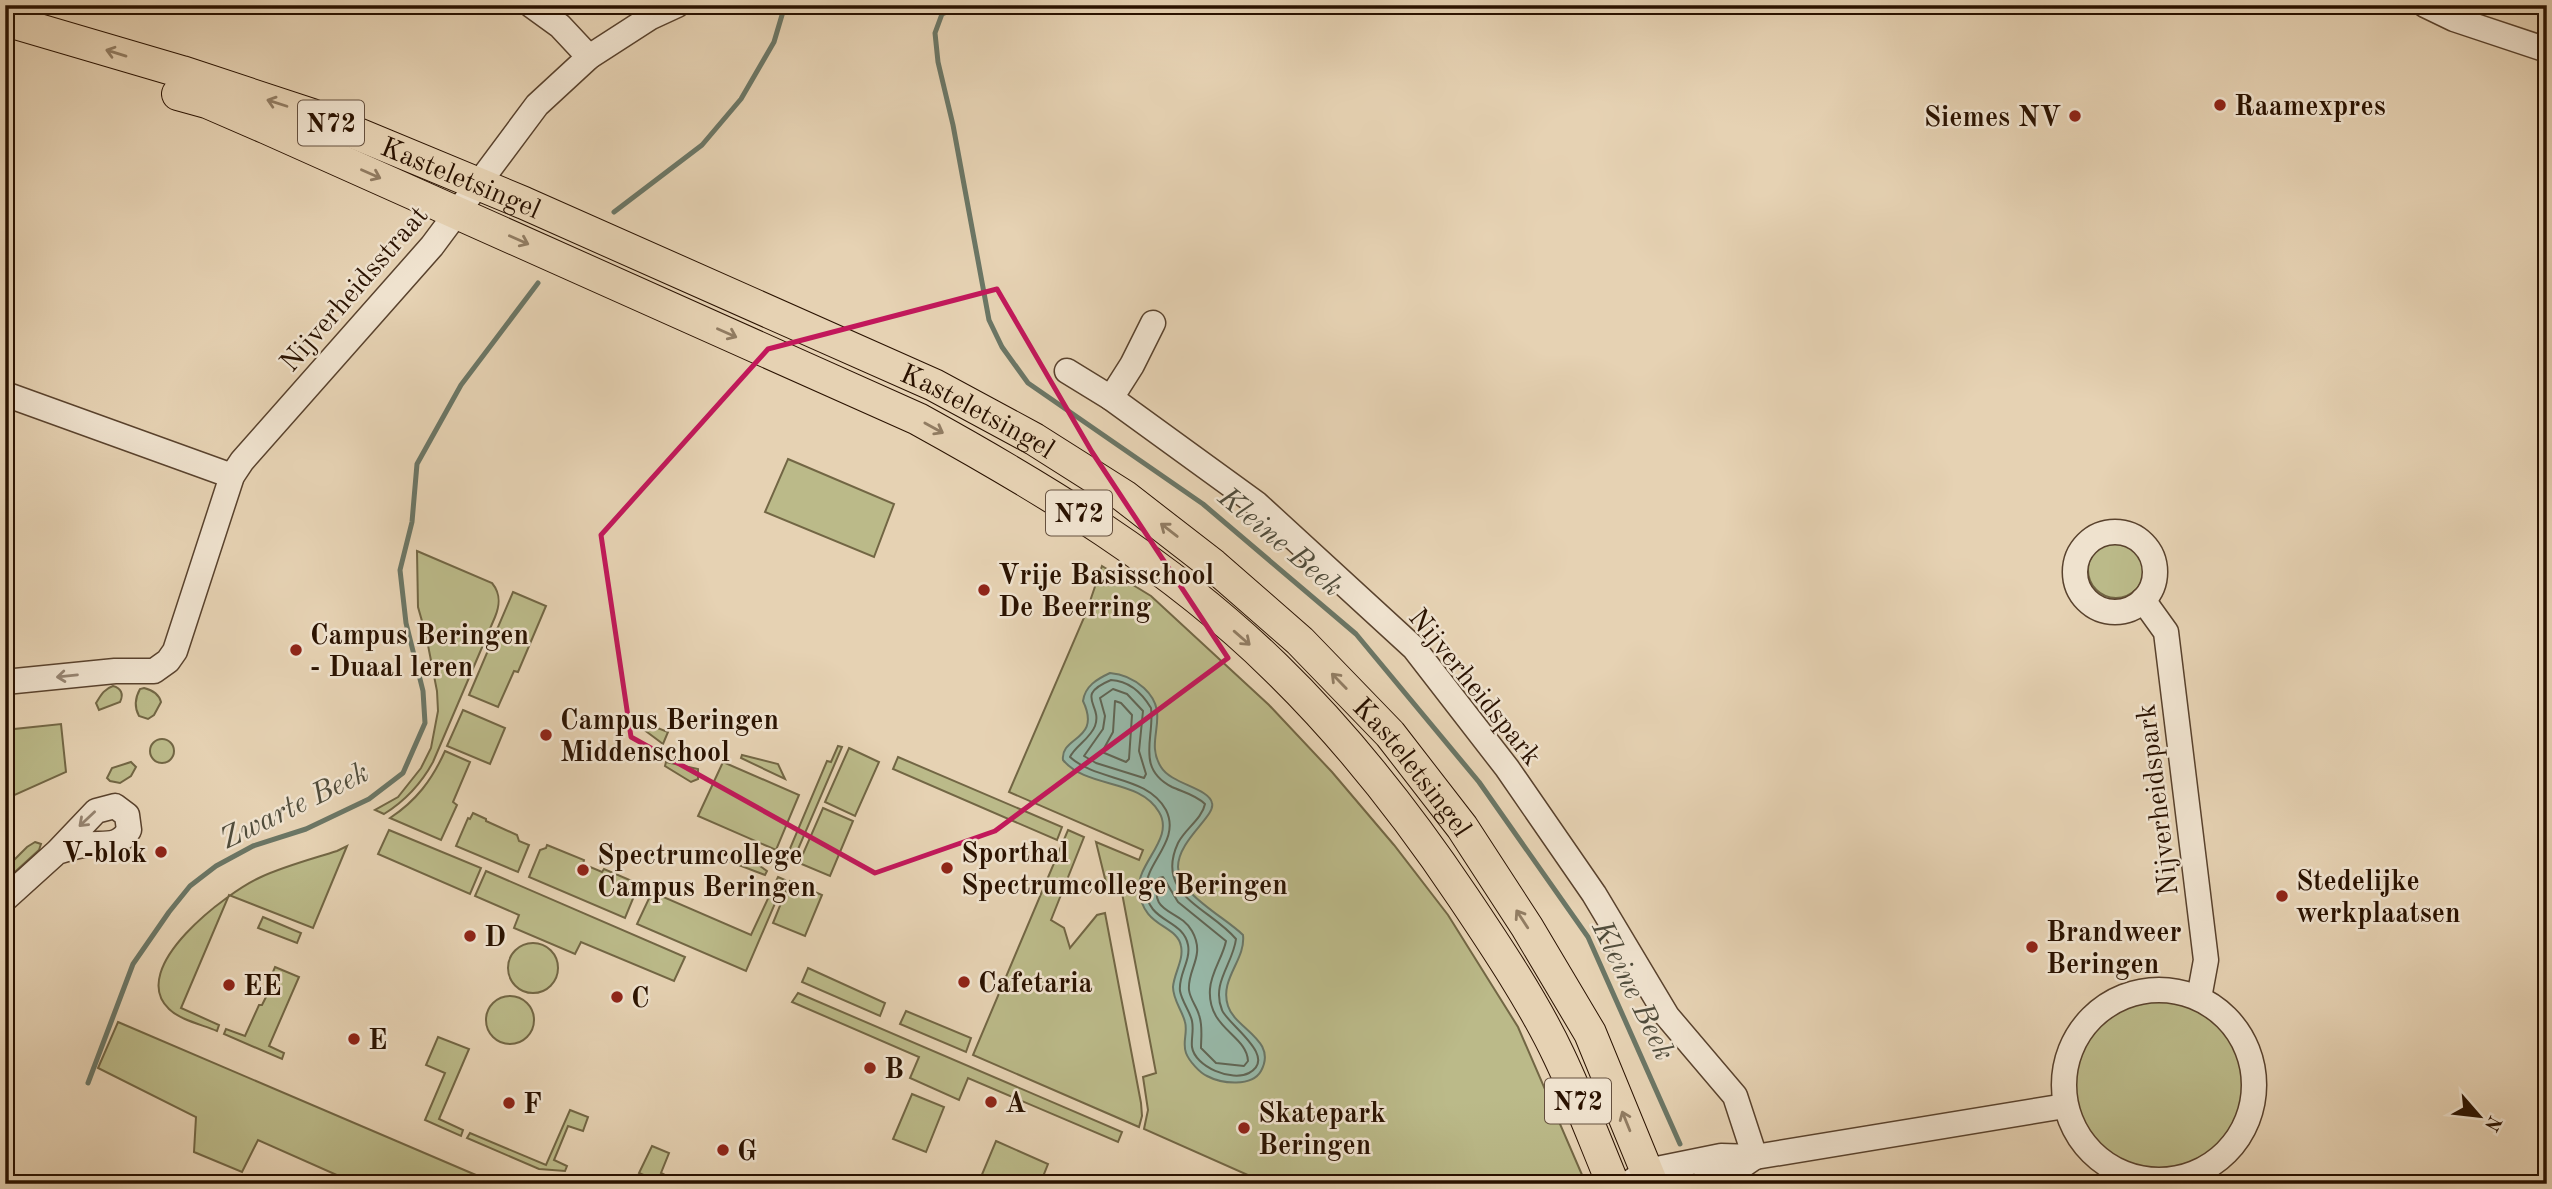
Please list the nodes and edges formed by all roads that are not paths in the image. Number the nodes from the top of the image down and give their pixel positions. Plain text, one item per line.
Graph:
1 (531, 5) edge
2 (677, 5) edge
3 (2426, 5) edge
4 (5, 20) edge
5 (5, 43) edge
6 (2547, 50) edge
7 (589, 57) junction
8 (476, 184) junction
9 (457, 212) junction
10 (1153, 323) dead end
11 (1067, 370) dead end
12 (5, 394) edge
13 (1111, 398) junction
14 (232, 476) junction
15 (2143, 600) dead end
16 (5, 682) edge
17 (57, 852) dead end
18 (5, 899) edge
19 (2199, 998) junction
20 (2065, 1105) junction
21 (1755, 1157) junction
22 (1642, 1180) edge
23 (2141, 1181) edge
24 (1612, 1184) edge
25 (1700, 1184) edge

1 - 7 street
2 - 7 street, Nijverheidsstraat
3 - 6 street
8 -> 4 main road, Kasteletsingel / N72
5 -> 9 main road, Kasteletsingel / N72
7 - 8 street, Nijverheidsstraat
8 - 9 street, Nijverheidsstraat
22 -> 8 main road, Kasteletsingel / N72
9 - 14 street, Nijverheidsstraat
9 -> 24 main road, Kasteletsingel / N72
10 - 13 street
11 - 13 street, Nijverheidspark
12 - 14 street
13 - 21 street, Nijverheidspark
14 -> 16 street, Nijverheidsstraat
15 - 19 street, Nijverheidspark
17 - 18 street
19 - 20 street
19 - 23 street
20 - 21 street
20 - 23 street
21 - 22 street
21 - 25 street

